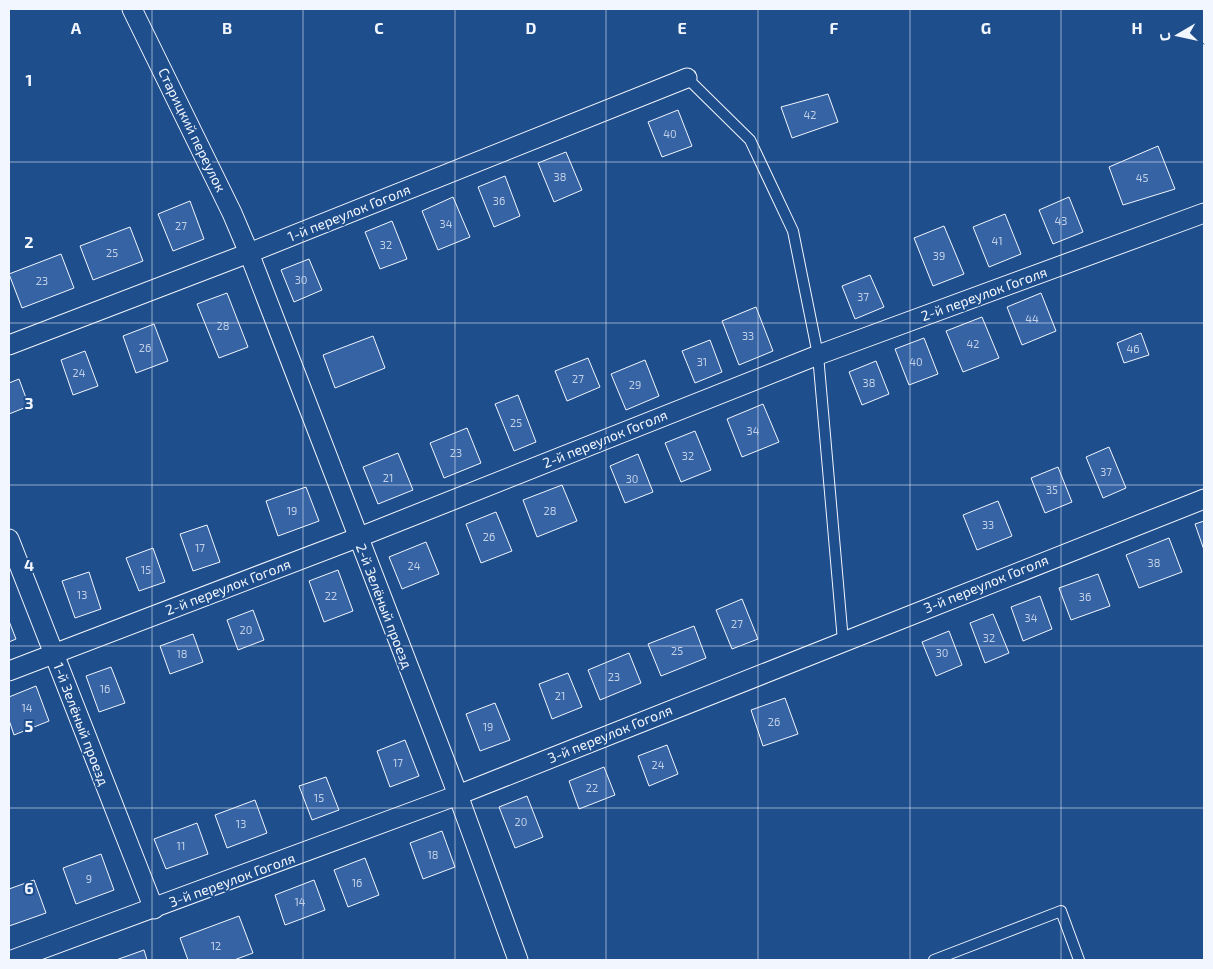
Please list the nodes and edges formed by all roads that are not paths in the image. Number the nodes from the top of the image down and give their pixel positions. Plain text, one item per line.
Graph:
1 (132, 9) edge
2 (687, 78) joint
3 (1204, 213) edge
4 (249, 253) junction
5 (9, 345) edge
6 (818, 355) junction
7 (1204, 498) edge
8 (9, 538) edge
9 (357, 538) junction
10 (843, 641) junction
11 (54, 652) junction
12 (9, 671) edge
13 (458, 795) junction
14 (154, 909) junction
15 (12, 960) edge
16 (518, 960) edge
17 (934, 960) edge
18 (1079, 960) edge

1 - 4 street, Старицкий переулок
2 - 4 street, 1-й переулок Гоголя
2 - 6 lane
3 - 6 street, 2-й переулок Гоголя
4 - 5 street, 1-й переулок Гоголя
4 - 9 street, 2-й Зелёный проезд
6 - 9 street, 2-й переулок Гоголя
6 - 10 lane
7 - 10 street, 3-й переулок Гоголя
8 - 11 street, 1-й Зелёный проезд
9 - 11 street, 2-й переулок Гоголя
9 - 13 street, 2-й Зелёный проезд
10 - 13 street, 3-й переулок Гоголя
11 - 12 street, 2-й переулок Гоголя
11 - 14 street, 1-й Зелёный проезд
13 - 14 street, 3-й переулок Гоголя
13 - 16 street, 2-й Зелёный проезд
14 - 15 street, 3-й переулок Гоголя
17 - 18 lane

